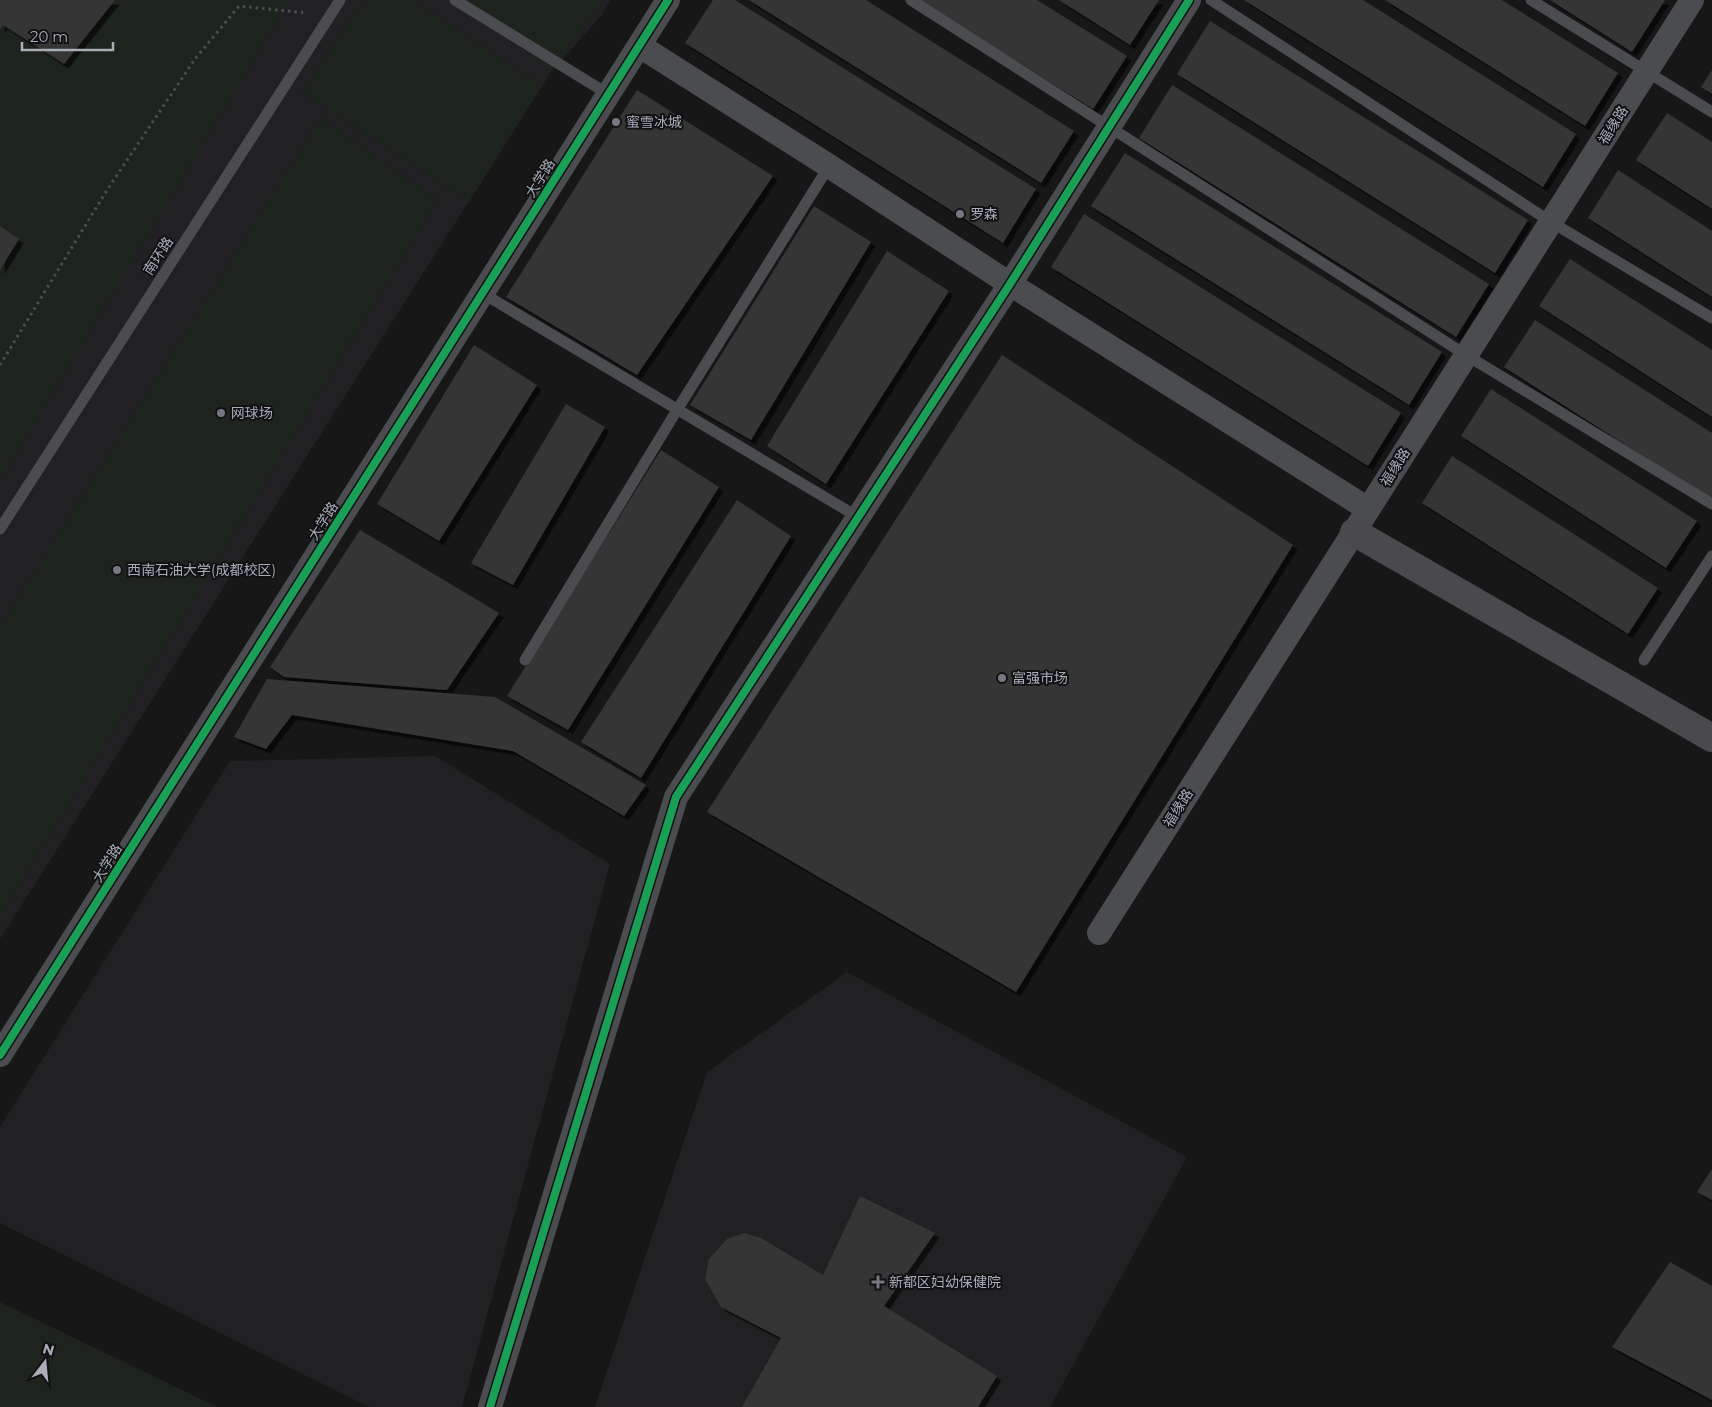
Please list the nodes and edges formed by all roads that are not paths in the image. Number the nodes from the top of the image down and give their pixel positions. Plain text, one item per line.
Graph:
1 (340, 0) edge
2 (455, 0) edge
3 (668, 0) edge
4 (911, 0) edge
5 (1189, 0) edge
6 (1211, 0) edge
7 (1532, 0) edge
8 (1692, 0) edge
9 (640, 46) junction
10 (1647, 72) junction
11 (608, 94) junction
12 (1712, 112) edge
13 (1109, 126) junction
14 (829, 166) junction
15 (1551, 222) junction
16 (1010, 284) junction
17 (482, 293) junction
18 (1712, 318) edge
19 (1466, 355) junction
20 (677, 410) junction
21 (1712, 504) edge
22 (1368, 509) junction
23 (858, 517) junction
24 (0, 529) edge
25 (1354, 532) junction
26 (1712, 556) edge
27 (525, 660) dead end
28 (1644, 660) dead end
29 (1712, 738) edge
30 (1099, 933) dead end
31 (0, 1055) edge
32 (490, 1407) edge

1 - 24 lane, 南环路
2 - 11 lane
3 - 9 street, 大学路
4 - 13 lane
5 - 13 street
6 - 15 lane
7 - 10 lane
8 - 10 street, 福缘路
9 - 11 street, 大学路
9 - 14 street
10 - 12 lane
10 - 15 street, 福缘路
11 - 17 street, 大学路
13 - 16 street
13 - 19 lane
14 - 16 street
14 - 20 lane
15 - 18 lane
15 - 19 street, 福缘路
16 - 22 street
16 - 23 street
17 - 20 lane
17 - 31 street, 大学路
19 - 21 lane
19 - 22 street, 福缘路
20 - 23 lane
20 - 27 lane
22 - 25 street, 福缘路
23 - 32 street
25 - 29 street
25 - 30 street, 福缘路
26 - 28 lane

